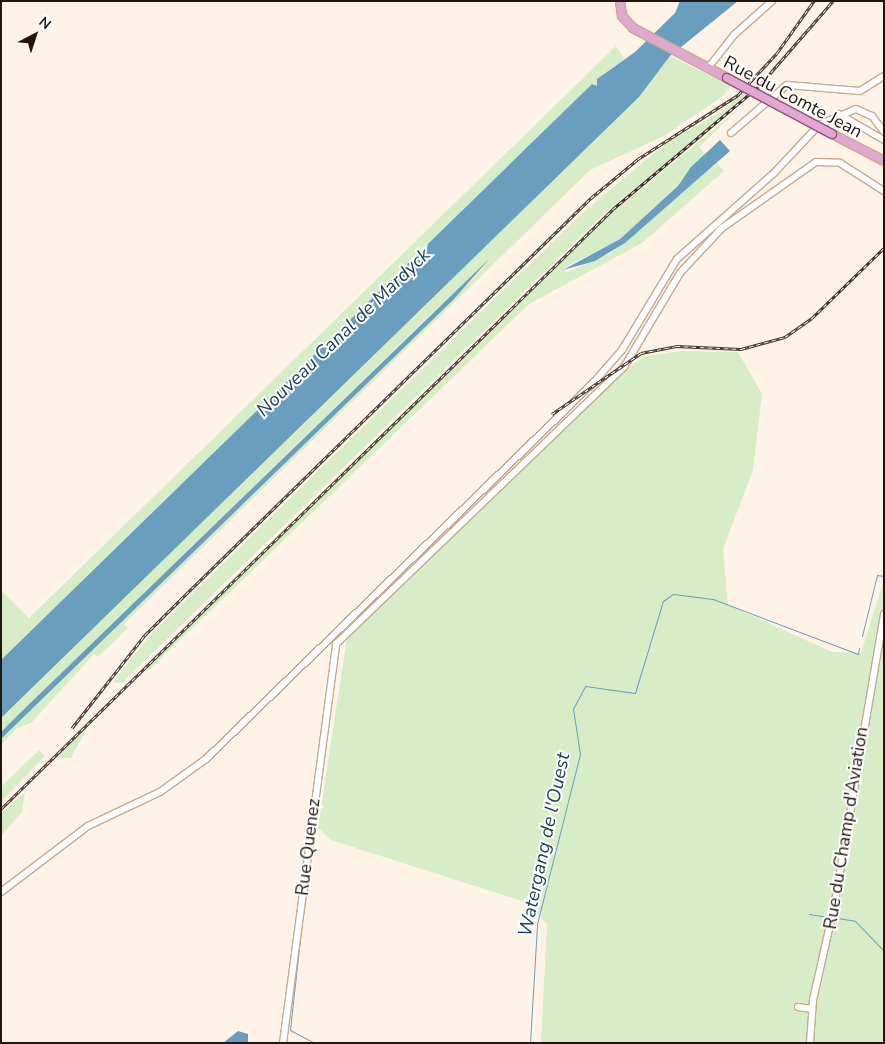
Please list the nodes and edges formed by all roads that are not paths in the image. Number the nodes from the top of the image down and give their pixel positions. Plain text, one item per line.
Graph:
1 (620, 1) edge
2 (772, 1) edge
3 (708, 68) junction
4 (884, 76) edge
5 (839, 114) junction
6 (884, 132) edge
7 (731, 133) dead end
8 (884, 140) edge
9 (884, 163) edge
10 (881, 189) edge
11 (884, 614) edge
12 (1, 892) edge
13 (798, 1008) dead end
14 (812, 1009) junction
15 (283, 1043) edge
16 (810, 1043) edge

1 - 3 main road, Rue du Comte Jean
2 - 3 street
3 - 9 main road, Rue du Comte Jean, bridge
4 - 7 street
5 - 6 street
5 - 8 street
5 - 12 street
10 - 15 street, Rue Quenez
11 - 14 street, Rue du Champ d'Aviation
13 - 14 street
14 - 16 street, Rue du Champ d'Aviation

